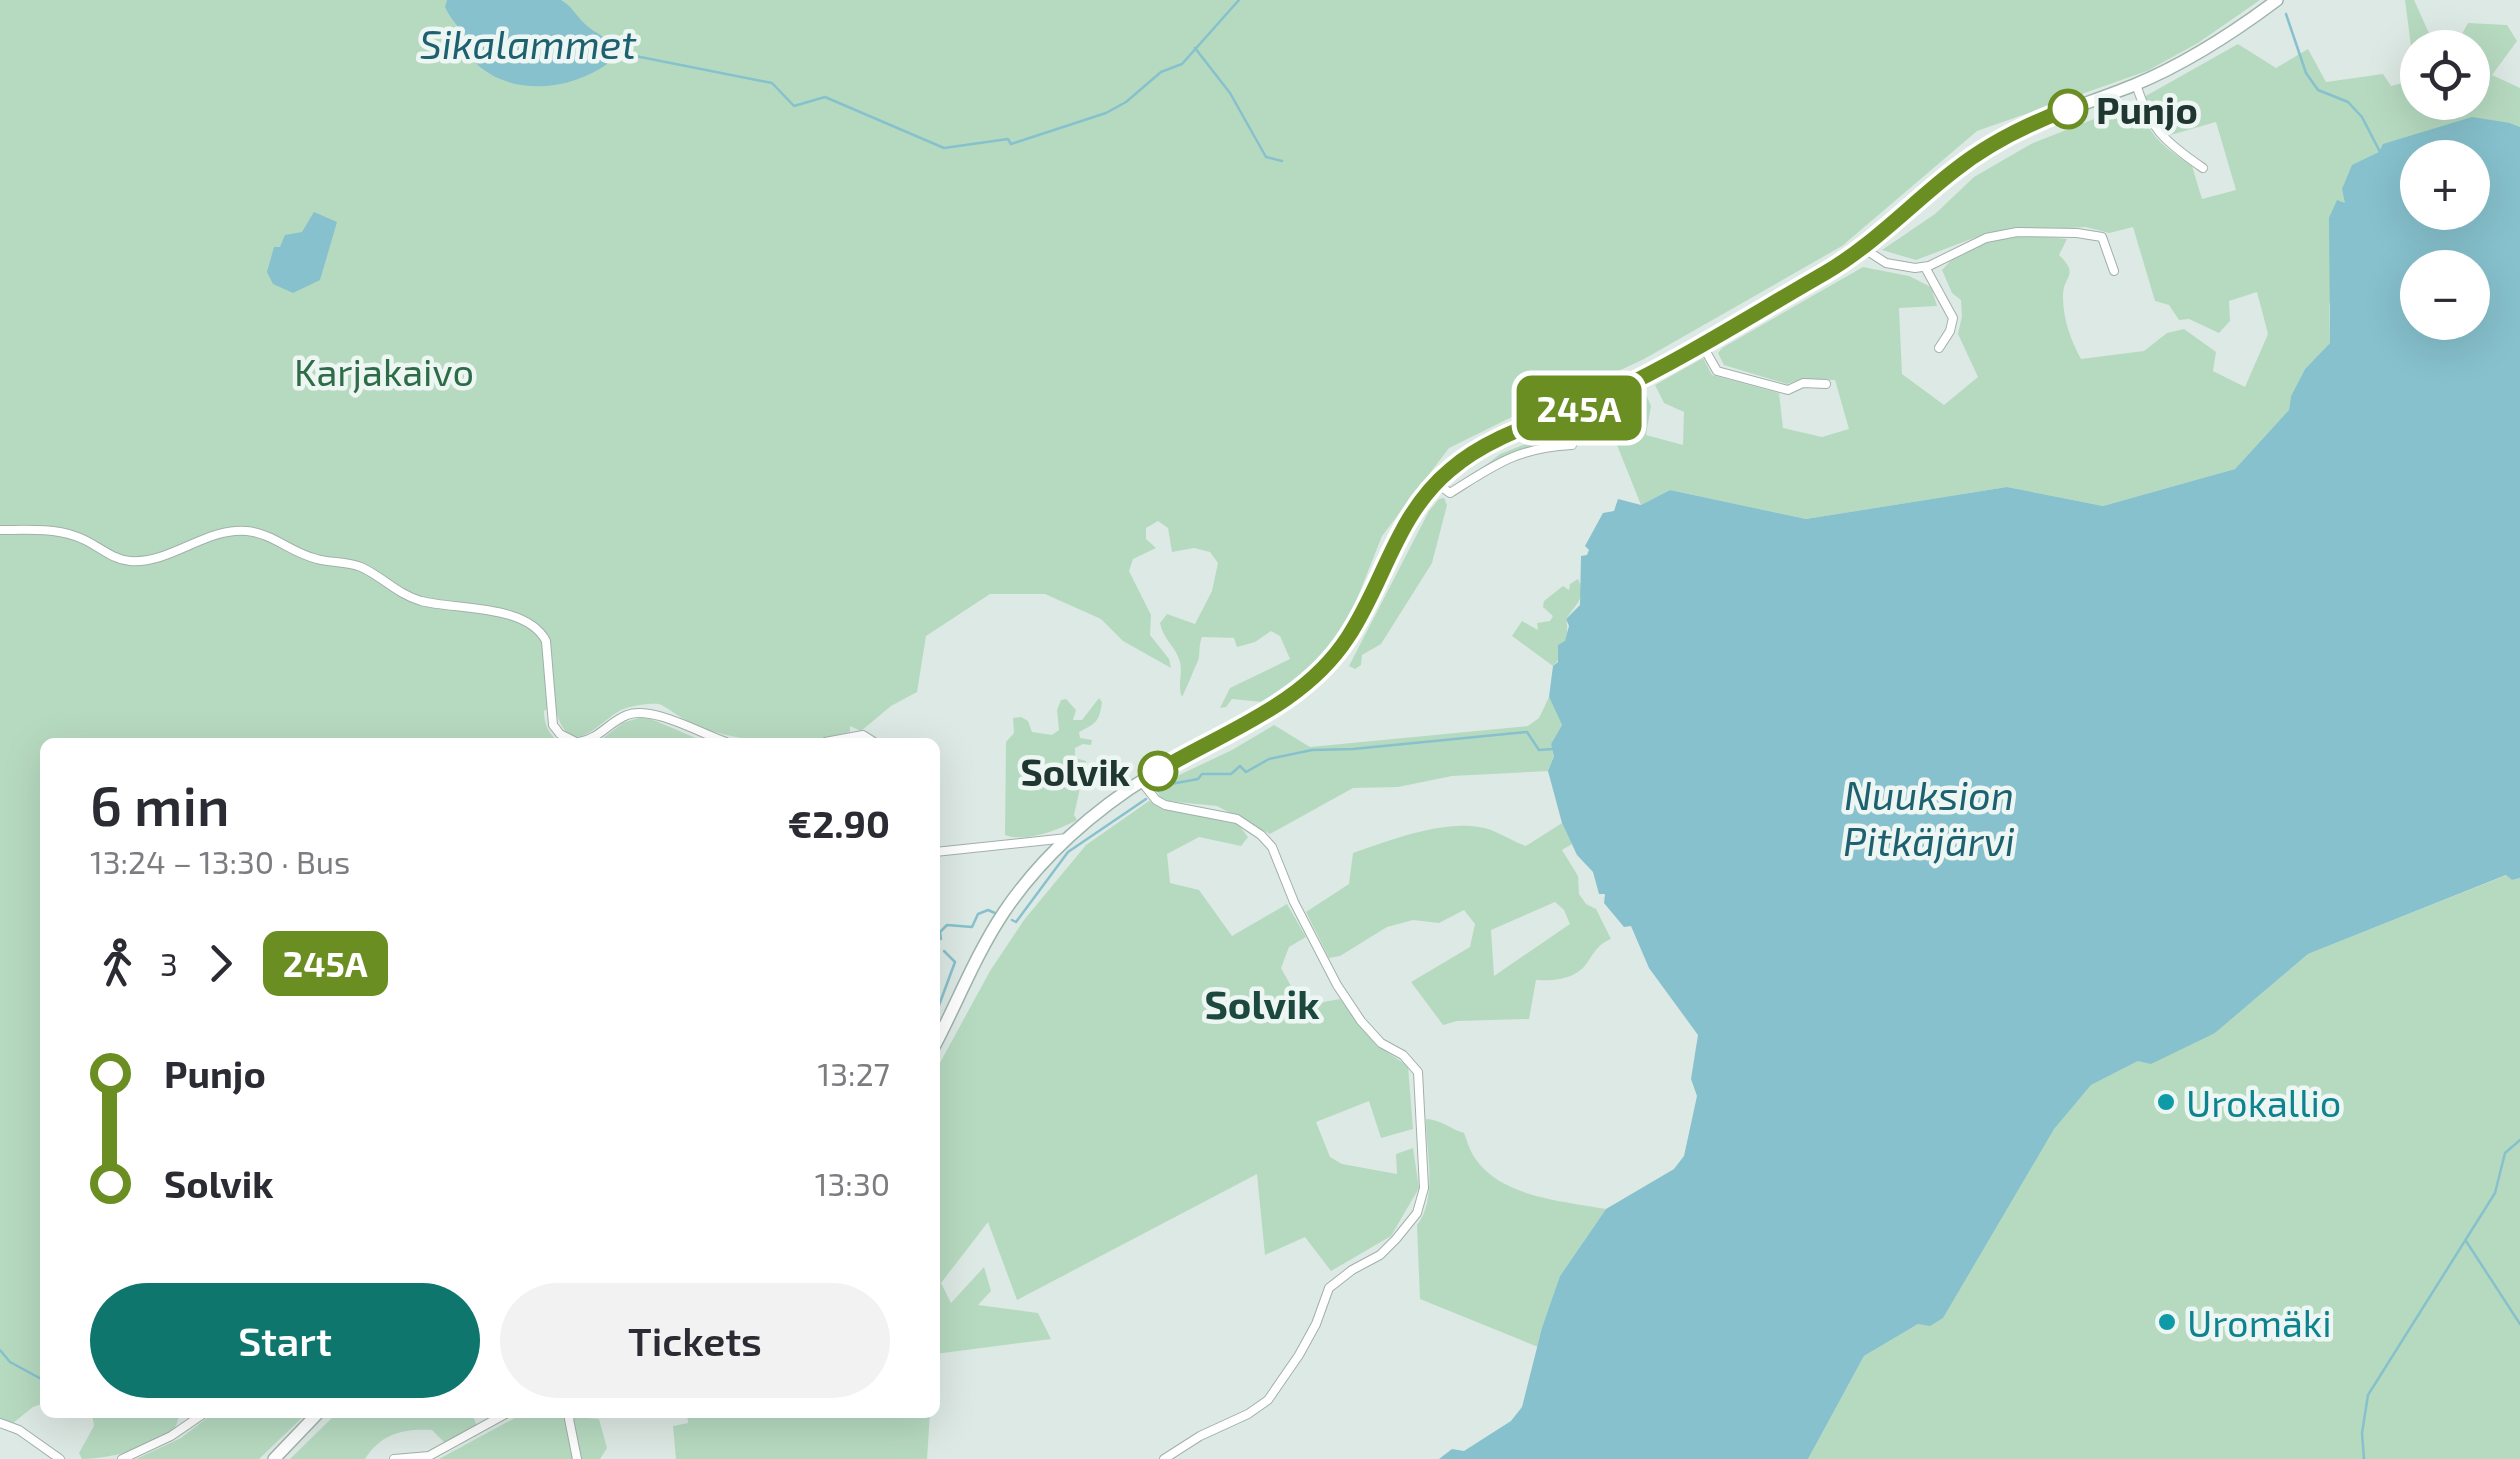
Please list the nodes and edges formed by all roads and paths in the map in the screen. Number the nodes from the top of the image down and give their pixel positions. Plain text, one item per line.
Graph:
1 (2278, 0) edge
2 (2136, 84) junction
3 (2202, 168) dead end
4 (1862, 248) junction
5 (1925, 267) junction
6 (2114, 271) dead end
7 (1701, 343) junction
8 (1939, 348) dead end
9 (1826, 384) dead end
10 (1572, 446) dead end
11 (1436, 482) junction
12 (0, 530) edge
13 (568, 738) edge
14 (588, 738) edge
15 (716, 738) edge
16 (1141, 781) junction
17 (1067, 838) junction
18 (940, 851) edge
19 (940, 1035) edge
20 (197, 1418) edge
21 (313, 1418) edge
22 (497, 1418) edge
23 (570, 1418) edge
24 (0, 1423) edge
25 (60, 1459) edge
26 (122, 1459) edge
27 (274, 1459) edge
28 (394, 1459) edge
29 (578, 1459) edge
30 (1164, 1459) edge

1 - 2 street
2 - 3 street
2 - 4 street
4 - 5 street
4 - 7 street
5 - 6 street
5 - 8 street
7 - 9 street
7 - 11 street
10 - 11 street
11 - 16 street
12 - 13 street
14 - 15 street
16 - 17 street
16 - 30 street
17 - 18 street
17 - 19 street
20 - 26 street
21 - 27 street
22 - 28 street
23 - 29 street
24 - 25 street

